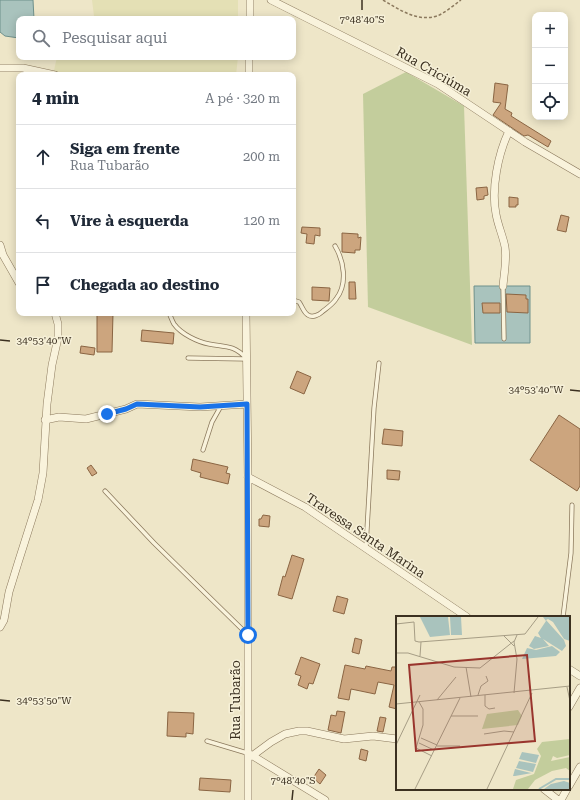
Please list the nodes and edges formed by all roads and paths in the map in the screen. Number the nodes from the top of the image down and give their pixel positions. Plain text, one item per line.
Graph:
1 (250, 0) edge
2 (271, 0) edge
3 (383, 0) edge
4 (459, 0) edge
5 (250, 16) edge
6 (249, 60) edge
7 (0, 68) edge
8 (41, 72) edge
9 (249, 72) edge
10 (509, 131) junction
11 (580, 174) edge
12 (0, 245) edge
13 (335, 246) dead end
14 (16, 278) edge
15 (503, 286) joint
16 (296, 301) edge
17 (56, 316) edge
18 (170, 316) edge
19 (246, 316) edge
20 (504, 339) dead end
21 (188, 358) dead end
22 (246, 359) junction
23 (379, 363) dead end
24 (247, 404) junction
25 (221, 406) junction
26 (45, 420) junction
27 (203, 450) dead end
28 (248, 477) junction
29 (106, 491) dead end
30 (572, 505) dead end
31 (366, 548) junction
32 (466, 616) edge
33 (563, 616) edge
34 (0, 627) edge
35 (248, 635) junction
36 (570, 670) edge
37 (580, 676) edge
38 (580, 688) edge
39 (570, 705) edge
40 (396, 738) edge
41 (207, 741) dead end
42 (250, 754) junction
43 (580, 767) edge
44 (570, 784) edge
45 (545, 790) edge
46 (566, 790) edge
47 (248, 800) edge
48 (325, 800) edge
49 (560, 800) edge

1 - 5 street
2 - 10 street, Rua Criciúma
3 - 4 path
6 - 9 street
7 - 8 street
10 - 11 street, Rua Criciúma
10 - 15 street
12 - 14 street
13 - 16 lane
15 - 20 lane
17 - 26 street
18 - 22 lane
19 - 22 street, Rua Tubarão
21 - 22 lane
22 - 24 street, Rua Tubarão
23 - 31 lane
24 - 25 street
24 - 28 street, Rua Tubarão
25 - 26 street
25 - 27 lane
26 - 34 street
28 - 31 street, Travessa Santa Marina
28 - 35 street, Rua Tubarão
29 - 35 lane
30 - 33 lane
31 - 32 street, Travessa Santa Marina
35 - 42 street, Rua Tubarão
36 - 37 street
38 - 39 street
40 - 42 street
41 - 42 lane
42 - 47 street, Rua Tubarão
42 - 48 street
43 - 44 street
45 - 49 street
46 - 49 street

